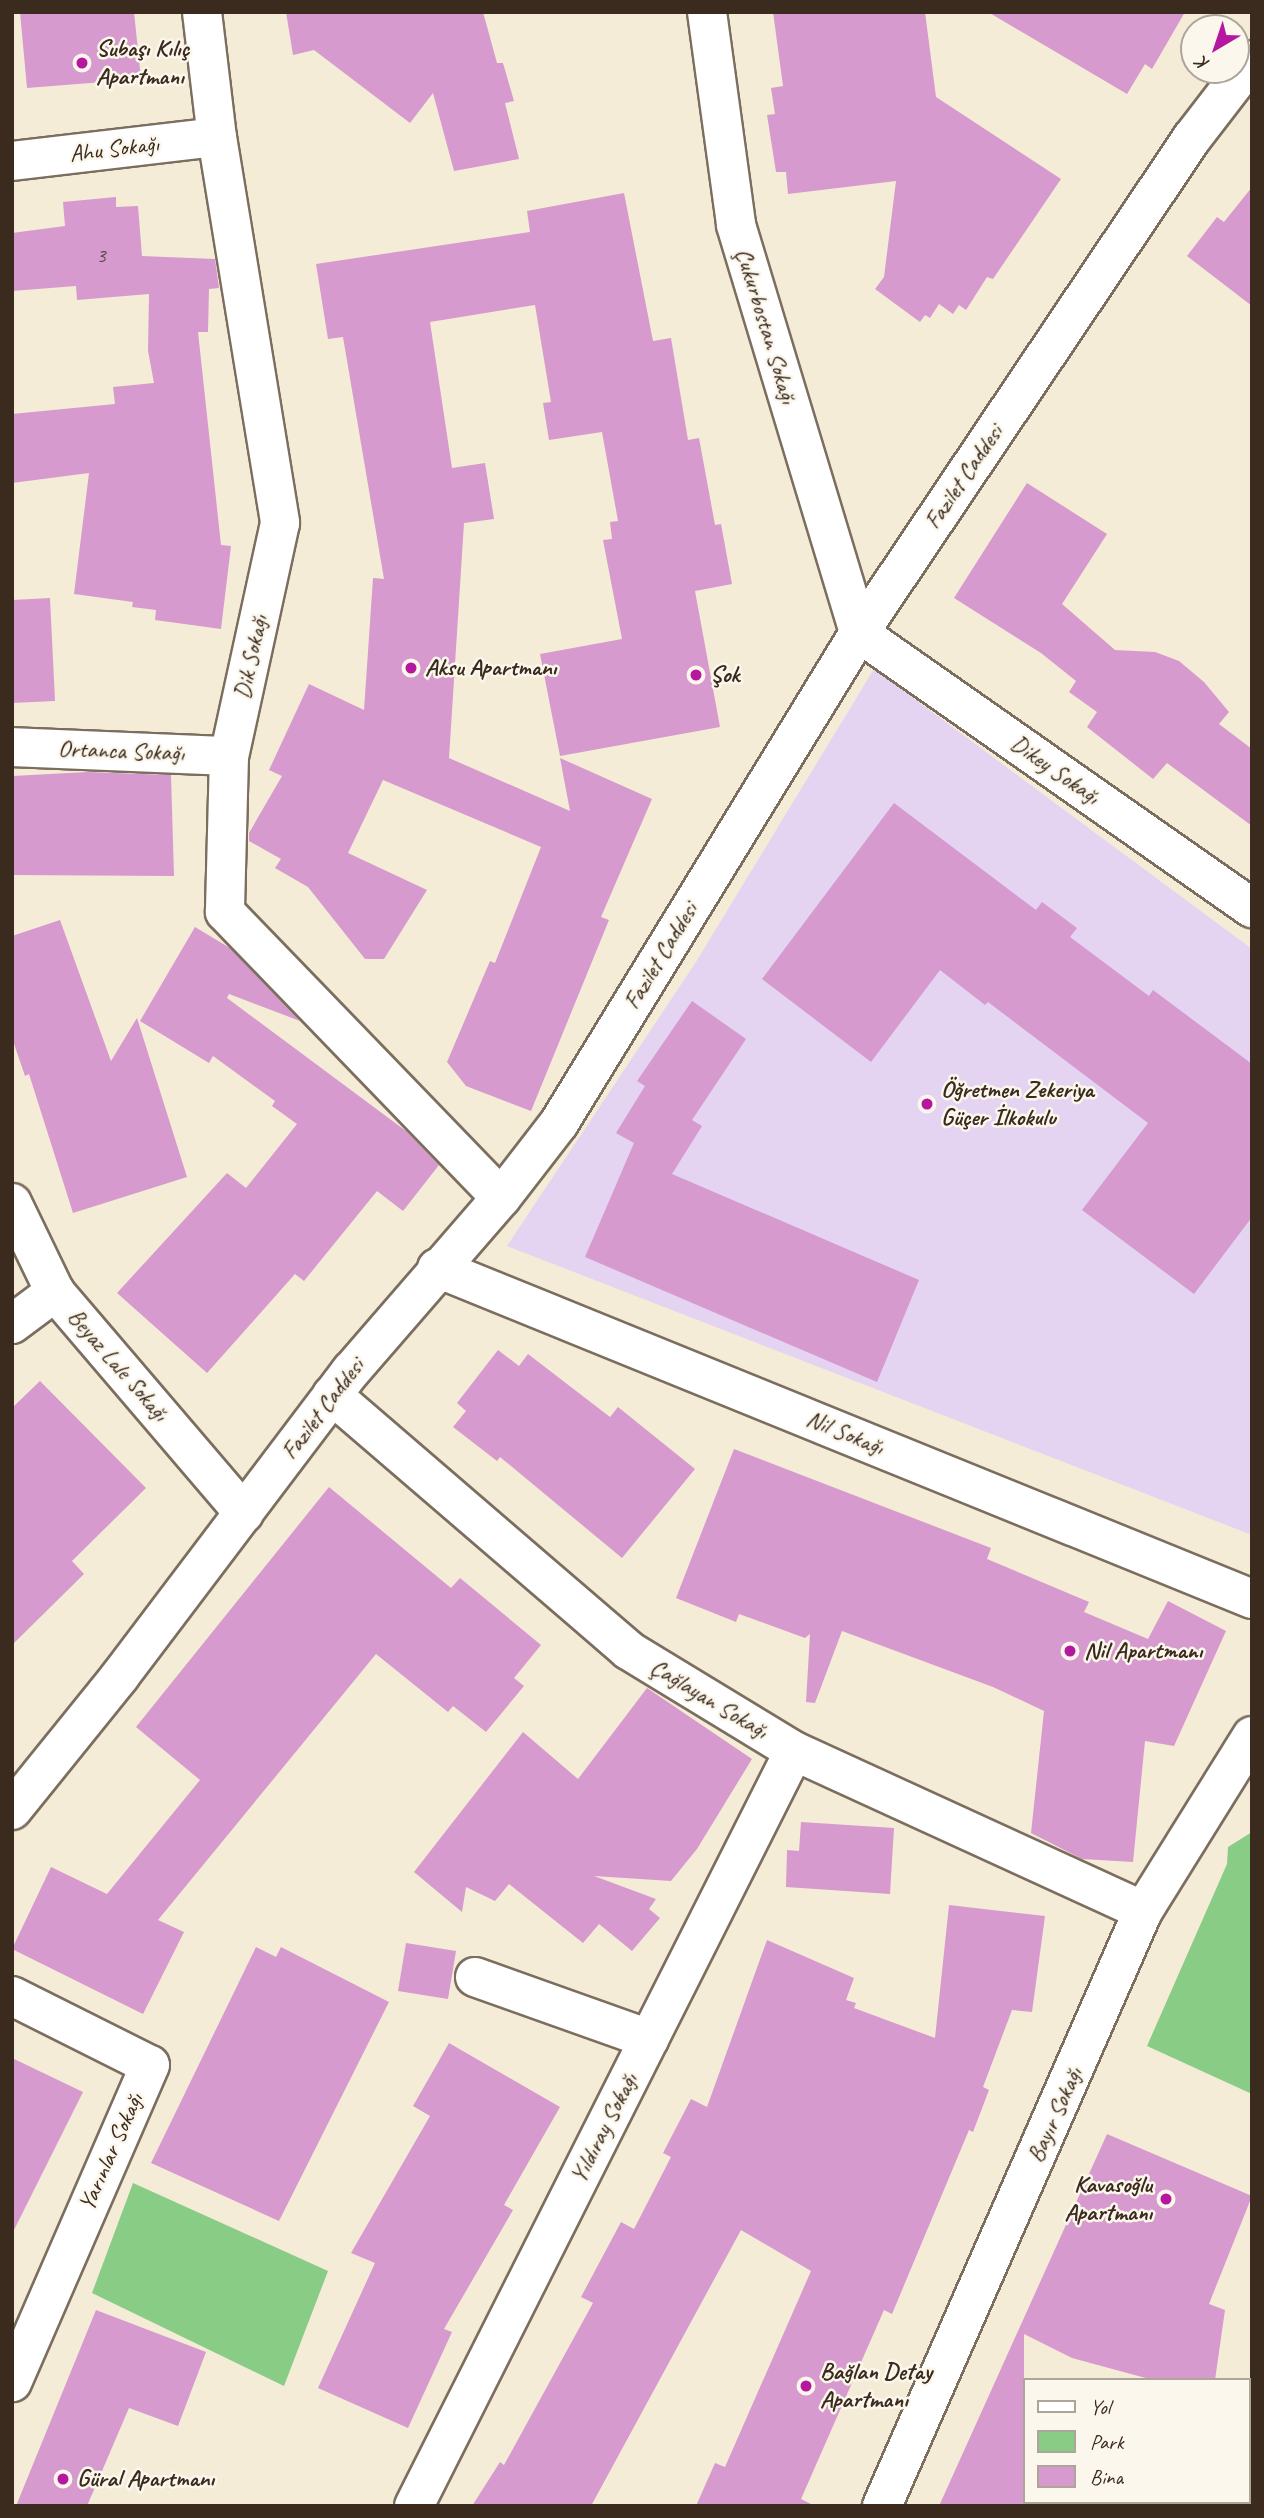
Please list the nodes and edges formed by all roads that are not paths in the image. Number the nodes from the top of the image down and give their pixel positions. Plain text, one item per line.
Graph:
1 (202, 12) edge
2 (707, 12) edge
3 (1252, 60) edge
4 (217, 137) junction
5 (12, 161) edge
6 (859, 633) junction
7 (12, 747) edge
8 (229, 756) junction
9 (1252, 908) edge
10 (501, 1198) junction
11 (12, 1203) edge
12 (437, 1268) junction
13 (55, 1292) junction
14 (12, 1324) edge
15 (332, 1395) junction
16 (244, 1513) junction
17 (1252, 1598) edge
18 (1252, 1736) edge
19 (794, 1751) junction
20 (12, 1810) edge
21 (1143, 1911) junction
22 (475, 1977) dead end
23 (12, 1996) edge
24 (649, 2039) junction
25 (12, 2382) edge
26 (414, 2506) edge
27 (882, 2506) edge

1 - 4 street, Dik Sokağı
2 - 6 street, Çukurbostan Sokağı
3 - 6 street, Fazilet Caddesi
4 - 5 street, Ahu Sokağı
4 - 8 street, Dik Sokağı
6 - 9 street, Dikey Sokağı
6 - 10 street, Fazilet Caddesi
7 - 8 street, Ortanca Sokağı
8 - 10 street, Dik Sokağı
10 - 12 street, Fazilet Caddesi
11 - 13 street, Beyaz Lale Sokağı
12 - 15 street, Fazilet Caddesi
12 - 17 street, Nil Sokağı
13 - 14 street
13 - 16 street, Beyaz Lale Sokağı
15 - 16 street, Fazilet Caddesi
15 - 19 street, Çağlayan Sokağı
16 - 20 street, Fazilet Caddesi
18 - 21 street, Bayır Sokağı
19 - 21 street, Çağlayan Sokağı
19 - 24 street, Yıldıray Sokağı
21 - 27 street, Bayır Sokağı
22 - 24 street
23 - 25 street, Yarınlar Sokağı
24 - 26 street, Yıldıray Sokağı

